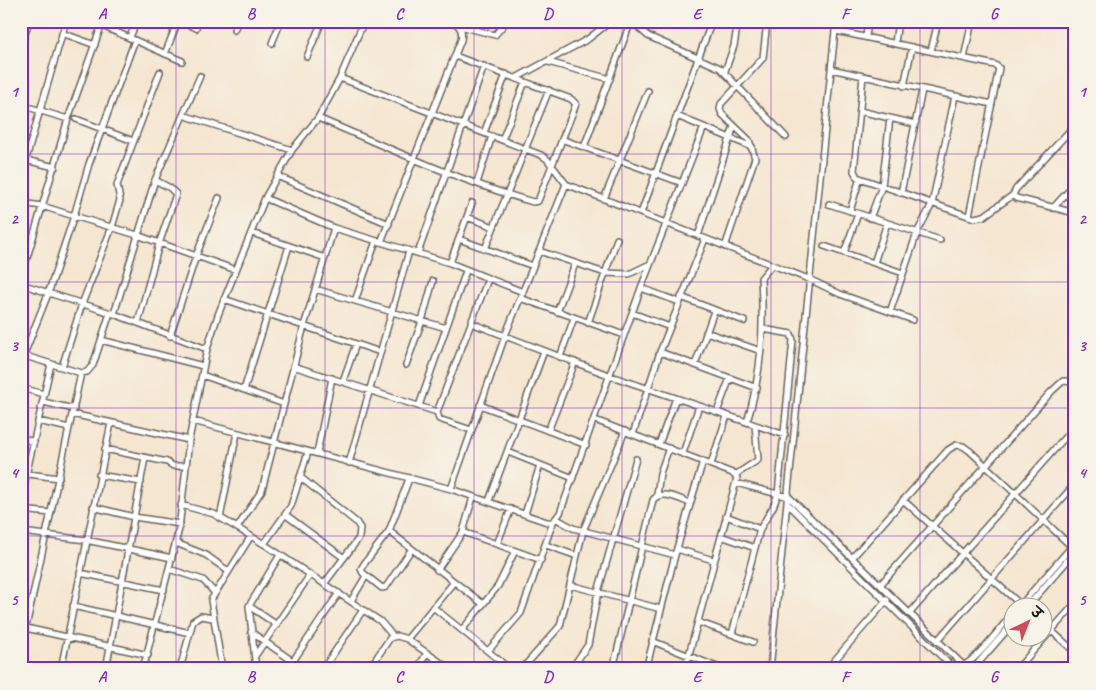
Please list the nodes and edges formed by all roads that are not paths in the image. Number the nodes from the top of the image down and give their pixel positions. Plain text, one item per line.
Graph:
1 (66, 21) edge
2 (103, 21) edge
3 (137, 21) edge
4 (180, 21) edge
5 (238, 21) edge
6 (281, 21) edge
7 (322, 21) edge
8 (364, 21) edge
9 (451, 21) edge
10 (474, 21) edge
11 (507, 21) edge
12 (611, 21) edge
13 (631, 21) edge
14 (712, 21) edge
15 (738, 21) edge
16 (767, 21) edge
17 (836, 21) edge
18 (868, 21) edge
19 (898, 21) edge
20 (938, 21) edge
21 (972, 21) edge
22 (21, 22) edge
23 (28, 22) edge
24 (460, 26) junction
25 (107, 28) dead end
26 (196, 28) dead end
27 (469, 28) junction
28 (234, 30) dead end
29 (836, 31) junction
30 (62, 33) junction
31 (866, 37) junction
32 (132, 38) junction
33 (272, 42) dead end
34 (895, 44) junction
35 (95, 45) junction
36 (21, 47) edge
37 (912, 47) junction
38 (931, 51) junction
39 (165, 54) junction
40 (454, 56) junction
41 (307, 57) dead end
42 (698, 58) junction
43 (964, 58) junction
44 (182, 61) dead end
45 (547, 62) junction
46 (484, 66) junction
47 (831, 69) junction
48 (724, 71) junction
49 (160, 72) dead end
50 (506, 74) junction
51 (200, 76) dead end
52 (863, 76) junction
53 (340, 78) junction
54 (516, 78) junction
55 (610, 80) junction
56 (525, 82) junction
57 (738, 85) junction
58 (904, 86) junction
59 (549, 90) junction
60 (922, 90) junction
61 (648, 91) dead end
62 (955, 96) junction
63 (992, 104) junction
64 (21, 105) edge
65 (40, 110) junction
66 (860, 111) junction
67 (433, 114) junction
68 (183, 115) junction
69 (677, 116) junction
70 (318, 118) junction
71 (890, 118) junction
72 (68, 119) junction
73 (76, 119) dead end
74 (915, 124) junction
75 (462, 125) junction
76 (734, 126) junction
77 (1075, 126) edge
78 (704, 127) junction
79 (102, 129) junction
80 (484, 133) junction
81 (492, 136) junction
82 (786, 137) dead end
83 (730, 138) junction
84 (502, 140) junction
85 (564, 140) junction
86 (133, 142) junction
87 (752, 147) junction
88 (526, 148) junction
89 (584, 148) junction
90 (292, 150) junction
91 (23, 160) edge
92 (415, 160) junction
93 (619, 160) junction
94 (55, 167) junction
95 (553, 167) junction
96 (447, 172) junction
97 (656, 174) junction
98 (21, 176) edge
99 (277, 176) junction
100 (860, 178) junction
101 (155, 180) junction
102 (476, 183) junction
103 (682, 183) junction
104 (566, 184) junction
105 (1075, 184) edge
106 (882, 186) junction
107 (900, 193) junction
108 (507, 194) junction
109 (1013, 194) junction
110 (219, 198) dead end
111 (265, 198) junction
112 (604, 199) junction
113 (21, 203) edge
114 (472, 203) dead end
115 (829, 204) dead end
116 (932, 204) junction
117 (42, 206) junction
118 (1053, 208) junction
119 (850, 211) junction
120 (1075, 213) edge
121 (641, 214) junction
122 (858, 214) junction
123 (74, 216) junction
124 (969, 216) junction
125 (467, 217) junction
126 (870, 218) junction
127 (887, 223) junction
128 (389, 224) junction
129 (666, 224) junction
130 (112, 227) junction
131 (494, 227) junction
132 (334, 228) junction
133 (252, 233) junction
134 (917, 233) junction
135 (137, 235) junction
136 (698, 236) junction
137 (617, 239) dead end
138 (705, 239) junction
139 (459, 240) junction
140 (940, 240) dead end
141 (379, 242) junction
142 (159, 244) junction
143 (289, 246) junction
144 (824, 246) dead end
145 (725, 247) junction
146 (485, 249) junction
147 (409, 251) junction
148 (539, 252) junction
149 (418, 253) junction
150 (844, 253) junction
151 (196, 256) junction
152 (325, 258) junction
153 (450, 263) junction
154 (874, 263) junction
155 (575, 264) junction
156 (650, 264) junction
157 (772, 265) junction
158 (533, 266) junction
159 (236, 270) junction
160 (466, 271) junction
161 (605, 273) junction
162 (903, 273) junction
163 (21, 278) edge
164 (488, 279) junction
165 (433, 280) dead end
166 (811, 280) junction
167 (21, 284) edge
168 (641, 288) junction
169 (315, 289) junction
170 (523, 292) junction
171 (48, 294) junction
172 (520, 298) junction
173 (224, 299) junction
174 (680, 300) junction
175 (355, 301) junction
176 (82, 304) junction
177 (714, 310) junction
178 (391, 312) junction
179 (557, 312) junction
180 (890, 312) junction
181 (632, 313) junction
182 (112, 314) junction
183 (268, 314) junction
184 (574, 318) junction
185 (913, 320) dead end
186 (422, 321) junction
187 (744, 321) dead end
188 (138, 323) junction
189 (471, 323) junction
190 (588, 323) junction
191 (304, 326) junction
192 (670, 327) junction
193 (446, 328) junction
194 (763, 329) junction
195 (706, 332) junction
196 (624, 335) junction
197 (170, 336) junction
198 (505, 336) junction
199 (101, 340) junction
200 (356, 344) junction
201 (207, 349) junction
202 (544, 351) junction
203 (761, 351) junction
204 (380, 352) junction
205 (660, 352) junction
206 (23, 356) edge
207 (560, 357) junction
208 (21, 362) edge
209 (574, 362) junction
210 (51, 364) junction
211 (406, 365) dead end
212 (694, 365) junction
213 (204, 366) junction
214 (293, 366) junction
215 (62, 367) junction
216 (81, 372) junction
217 (202, 376) junction
218 (611, 376) junction
219 (332, 378) junction
220 (730, 378) junction
221 (343, 381) junction
222 (1075, 382) edge
223 (21, 388) edge
224 (647, 388) junction
225 (757, 388) junction
226 (244, 390) junction
227 (368, 390) junction
228 (44, 394) junction
229 (676, 398) junction
230 (43, 402) junction
231 (284, 404) junction
232 (480, 405) junction
233 (420, 406) junction
234 (700, 406) junction
235 (73, 411) junction
236 (437, 412) junction
237 (717, 412) junction
238 (727, 416) junction
239 (519, 420) junction
240 (595, 420) junction
241 (38, 421) junction
242 (193, 421) junction
243 (747, 422) junction
244 (111, 423) junction
245 (755, 425) junction
246 (1075, 426) edge
247 (69, 428) junction
248 (471, 430) junction
249 (548, 431) junction
250 (625, 432) junction
251 (237, 433) junction
252 (633, 434) junction
253 (785, 435) junction
254 (21, 438) edge
255 (189, 440) junction
256 (34, 442) junction
257 (275, 443) junction
258 (659, 444) junction
259 (586, 445) junction
260 (669, 448) junction
261 (105, 449) junction
262 (308, 452) junction
263 (508, 452) junction
264 (684, 453) junction
265 (317, 454) junction
266 (145, 458) junction
267 (636, 459) dead end
268 (703, 461) junction
269 (349, 463) junction
270 (711, 464) junction
271 (540, 465) junction
272 (186, 466) junction
273 (986, 466) junction
274 (24, 473) edge
275 (99, 475) junction
276 (735, 475) junction
277 (300, 477) junction
278 (59, 478) junction
279 (573, 478) junction
280 (409, 479) junction
281 (140, 482) junction
282 (736, 482) junction
283 (1075, 484) edge
284 (451, 489) junction
285 (1015, 493) junction
286 (778, 494) junction
287 (657, 495) junction
288 (788, 496) junction
289 (473, 497) junction
290 (21, 498) edge
291 (903, 500) junction
292 (489, 501) junction
293 (690, 503) junction
294 (788, 504) junction
295 (182, 505) junction
296 (93, 507) junction
297 (511, 509) junction
298 (21, 510) edge
299 (51, 513) junction
300 (525, 514) junction
301 (286, 515) junction
302 (726, 516) junction
303 (134, 517) junction
304 (220, 518) junction
305 (1043, 519) junction
306 (555, 520) junction
307 (180, 524) junction
308 (932, 526) junction
309 (237, 528) junction
310 (760, 529) junction
311 (389, 531) junction
312 (583, 531) junction
313 (21, 532) edge
314 (463, 532) junction
315 (47, 535) junction
316 (251, 536) junction
317 (721, 536) junction
318 (86, 540) junction
319 (613, 540) junction
320 (176, 543) junction
321 (264, 544) junction
322 (497, 544) junction
323 (546, 545) junction
324 (642, 547) junction
325 (128, 548) junction
326 (755, 548) junction
327 (1074, 548) edge
328 (677, 549) junction
329 (411, 550) junction
330 (515, 551) junction
331 (962, 553) junction
332 (280, 555) junction
333 (675, 555) junction
334 (577, 556) junction
335 (172, 558) junction
336 (344, 558) junction
337 (852, 558) junction
338 (541, 560) junction
339 (713, 560) junction
340 (170, 569) junction
341 (437, 570) junction
342 (228, 571) junction
343 (80, 573) junction
344 (310, 575) junction
345 (366, 576) junction
346 (991, 578) junction
347 (122, 582) junction
348 (454, 582) junction
349 (324, 584) junction
350 (570, 585) junction
351 (880, 585) junction
352 (164, 590) junction
353 (214, 592) junction
354 (598, 592) junction
355 (339, 593) junction
356 (1011, 598) edge
357 (1027, 598) edge
358 (1034, 598) edge
359 (628, 600) junction
360 (887, 600) junction
361 (350, 601) junction
362 (483, 604) junction
363 (1075, 604) edge
364 (73, 606) junction
365 (249, 606) junction
366 (434, 607) junction
367 (661, 609) junction
368 (363, 610) junction
369 (21, 611) edge
370 (30, 612) junction
371 (909, 614) junction
372 (115, 615) junction
373 (212, 618) junction
374 (698, 622) junction
375 (1004, 623) edge
376 (156, 624) junction
377 (277, 625) junction
378 (26, 628) junction
379 (1054, 628) edge
380 (462, 630) junction
381 (251, 632) junction
382 (190, 633) junction
383 (1004, 633) edge
384 (732, 634) junction
385 (1054, 634) edge
386 (393, 636) junction
387 (67, 637) junction
388 (407, 639) junction
389 (652, 641) junction
390 (937, 641) junction
391 (265, 642) junction
392 (753, 642) dead end
393 (110, 646) junction
394 (1036, 648) edge
395 (21, 650) edge
396 (488, 652) junction
397 (1075, 652) edge
398 (427, 653) junction
399 (148, 655) junction
400 (688, 656) junction
401 (254, 657) junction
402 (293, 661) junction
403 (1075, 661) edge
404 (706, 662) junction
405 (21, 666) edge
406 (47, 669) edge
407 (61, 669) edge
408 (106, 669) edge
409 (143, 669) edge
410 (180, 669) edge
411 (222, 669) edge
412 (256, 669) edge
413 (304, 669) edge
414 (323, 669) edge
415 (369, 669) edge
416 (417, 669) edge
417 (450, 669) edge
418 (510, 669) edge
419 (522, 669) edge
420 (571, 669) edge
421 (612, 669) edge
422 (646, 669) edge
423 (684, 669) edge
424 (705, 669) edge
425 (722, 669) edge
426 (770, 669) edge
427 (827, 669) edge
428 (954, 669) edge
429 (972, 669) edge
430 (1017, 669) edge
431 (1068, 669) edge

1 - 30 street
2 - 35 street
3 - 32 street
4 - 26 street
4 - 39 street
5 - 28 street
6 - 33 street
7 - 41 street
8 - 53 street
9 - 24 street
10 - 27 street
11 - 27 street
12 - 45 street
13 - 42 street
13 - 55 street
14 - 42 street
15 - 48 street
16 - 57 street
17 - 29 street
18 - 31 street
19 - 34 street
20 - 38 street
21 - 43 street
22 - 23 street
23 - 36 street
24 - 27 street
24 - 40 street
25 - 32 street
29 - 31 street
29 - 47 street
30 - 35 street
30 - 65 street
31 - 34 street
32 - 39 street
32 - 79 street
34 - 37 street
35 - 72 street
37 - 38 street
37 - 58 street
38 - 43 street
39 - 44 street
40 - 46 street
40 - 67 street
42 - 48 street
42 - 69 street
43 - 63 street
45 - 54 street
45 - 55 street
46 - 50 street
46 - 75 street
47 - 52 street
47 - 166 street
48 - 57 street
49 - 86 street
50 - 54 street
50 - 80 street
51 - 68 street
52 - 58 street
52 - 66 street
53 - 67 street
53 - 70 street
54 - 56 street
55 - 89 street
56 - 59 street
56 - 84 street
57 - 76 street
57 - 82 street
58 - 60 street
59 - 85 street
59 - 88 street
60 - 62 street
60 - 74 street
61 - 93 street
62 - 63 street
62 - 116 street
63 - 124 street
64 - 65 street
65 - 72 street
65 - 91 street
66 - 71 street
66 - 100 street
67 - 75 street
67 - 92 street
68 - 90 street
68 - 101 street
69 - 78 street
69 - 97 street
70 - 90 street
70 - 92 street
71 - 74 street
71 - 106 street
72 - 94 street
73 - 79 street
74 - 107 street
75 - 80 street
75 - 96 street
76 - 83 street
76 - 87 street
77 - 109 street
78 - 83 street
78 - 103 street
79 - 86 street
79 - 123 street
80 - 81 street
81 - 84 street
81 - 102 street
83 - 87 street
83 - 136 street
84 - 88 street
85 - 89 street
85 - 95 street
86 - 130 street
87 - 145 street
88 - 95 street
88 - 108 street
89 - 93 street
90 - 99 street
91 - 94 street
91 - 98 street
92 - 96 street
92 - 128 street
93 - 97 street
93 - 112 street
94 - 117 street
95 - 104 street
95 - 108 street
96 - 102 street
96 - 149 street
97 - 103 street
97 - 121 street
99 - 111 street
99 - 128 street
100 - 106 street
100 - 119 street
101 - 135 street
101 - 142 street
102 - 108 street
103 - 129 street
104 - 112 street
104 - 148 street
105 - 118 street
106 - 107 street
106 - 126 street
107 - 116 street
108 - 131 street
109 - 118 street
109 - 124 street
110 - 151 street
111 - 132 street
111 - 133 street
112 - 121 street
113 - 117 street
114 - 125 street
115 - 119 street
116 - 124 street
116 - 134 street
117 - 123 street
117 - 163 street
118 - 120 street
119 - 122 street
121 - 129 street
122 - 126 street
122 - 150 street
123 - 130 street
123 - 171 street
125 - 131 street
125 - 139 street
126 - 127 street
127 - 134 street
127 - 154 street
128 - 141 street
129 - 136 street
129 - 156 street
130 - 135 street
130 - 176 street
131 - 146 street
132 - 141 street
132 - 152 street
133 - 143 street
133 - 159 street
134 - 140 street
134 - 162 street
135 - 142 street
135 - 182 street
136 - 138 street
137 - 161 street
138 - 145 street
138 - 174 street
139 - 146 street
139 - 153 street
141 - 147 street
141 - 175 street
142 - 151 street
142 - 188 street
143 - 152 street
143 - 183 street
144 - 150 street
145 - 157 street
146 - 158 street
147 - 149 street
147 - 178 street
148 - 155 street
148 - 158 street
149 - 153 street
150 - 154 street
151 - 159 street
151 - 197 street
152 - 169 street
153 - 160 street
154 - 162 street
155 - 161 street
155 - 179 street
156 - 161 street
156 - 168 street
157 - 166 street
157 - 194 street
158 - 170 street
159 - 173 street
160 - 164 street
160 - 193 street
161 - 190 street
162 - 180 street
164 - 170 street
164 - 189 street
165 - 186 street
166 - 180 street
166 - 288 street
167 - 171 street
168 - 174 street
168 - 181 street
169 - 175 street
169 - 191 street
170 - 172 street
171 - 176 street
171 - 206 street
172 - 179 street
172 - 198 street
173 - 183 street
173 - 201 street
174 - 177 street
174 - 192 street
175 - 178 street
176 - 182 street
176 - 215 street
177 - 187 street
177 - 195 street
178 - 186 street
178 - 204 street
179 - 184 street
180 - 185 street
181 - 192 street
181 - 196 street
182 - 188 street
182 - 199 street
183 - 191 street
183 - 226 street
184 - 190 street
184 - 207 street
186 - 193 street
186 - 211 street
188 - 197 street
189 - 198 street
189 - 236 street
190 - 196 street
191 - 200 street
191 - 214 street
192 - 205 street
193 - 233 street
194 - 203 street
194 - 253 street
195 - 203 street
195 - 212 street
196 - 218 street
197 - 201 street
198 - 202 street
198 - 232 street
199 - 213 street
199 - 216 street
200 - 204 street
200 - 221 street
201 - 213 street
202 - 207 street
202 - 239 street
203 - 225 street
204 - 227 street
205 - 212 street
205 - 224 street
206 - 208 street
206 - 210 street
207 - 209 street
209 - 218 street
209 - 249 street
210 - 215 street
210 - 228 street
212 - 220 street
213 - 217 street
214 - 219 street
214 - 231 street
215 - 216 street
216 - 235 street
217 - 226 street
217 - 242 street
218 - 224 street
218 - 240 street
219 - 221 street
219 - 265 street
220 - 225 street
220 - 237 street
221 - 227 street
222 - 273 street
223 - 228 street
224 - 229 street
224 - 252 street
225 - 243 street
226 - 231 street
227 - 233 street
227 - 269 street
228 - 230 street
229 - 234 street
229 - 258 street
230 - 235 street
230 - 241 street
231 - 257 street
232 - 239 street
232 - 248 street
233 - 236 street
234 - 237 street
234 - 264 street
235 - 244 street
235 - 247 street
236 - 248 street
237 - 238 street
238 - 243 street
238 - 270 street
239 - 249 street
239 - 263 street
240 - 250 street
240 - 259 street
241 - 247 street
241 - 256 street
242 - 251 street
242 - 255 street
243 - 245 street
244 - 255 street
244 - 261 street
245 - 253 street
245 - 276 street
246 - 285 street
247 - 278 street
248 - 284 street
249 - 259 street
250 - 252 street
250 - 312 street
251 - 257 street
251 - 304 street
252 - 258 street
253 - 286 street
254 - 256 street
255 - 272 street
256 - 274 street
257 - 262 street
257 - 309 street
258 - 260 street
259 - 279 street
260 - 264 street
260 - 287 street
261 - 266 street
261 - 275 street
262 - 265 street
262 - 277 street
263 - 271 street
263 - 292 street
264 - 268 street
265 - 269 street
266 - 272 street
266 - 281 street
267 - 319 street
268 - 270 street
268 - 293 street
269 - 280 street
270 - 276 street
271 - 279 street
271 - 300 street
272 - 295 street
273 - 285 street
273 - 291 street
273 - 308 street
274 - 278 street
274 - 290 street
275 - 281 street
275 - 296 street
276 - 282 street
277 - 301 street
277 - 336 street
278 - 299 street
279 - 306 street
280 - 284 street
280 - 311 street
281 - 303 street
282 - 286 street
282 - 302 street
283 - 305 street
284 - 289 street
285 - 305 street
285 - 331 street
286 - 288 street
286 - 310 street
287 - 293 street
287 - 324 street
288 - 294 street
288 - 337 street
289 - 292 street
289 - 314 street
291 - 308 street
291 - 337 street
292 - 297 street
293 - 328 street
294 - 360 street
294 - 426 street
295 - 304 street
295 - 307 street
296 - 303 street
296 - 318 street
297 - 300 street
297 - 322 street
298 - 299 street
299 - 315 street
300 - 306 street
301 - 321 street
301 - 336 street
302 - 310 street
302 - 317 street
303 - 307 street
303 - 325 street
304 - 309 street
305 - 327 street
305 - 346 street
306 - 312 street
306 - 323 street
307 - 320 street
308 - 331 street
308 - 351 street
309 - 316 street
310 - 326 street
311 - 329 street
311 - 345 street
312 - 319 street
312 - 334 street
313 - 315 street
314 - 322 street
314 - 341 street
315 - 318 street
315 - 370 street
316 - 321 street
316 - 342 street
317 - 326 street
317 - 339 street
318 - 325 street
318 - 343 street
319 - 324 street
319 - 354 street
320 - 335 street
320 - 342 street
321 - 332 street
322 - 330 street
323 - 334 street
323 - 338 street
324 - 333 street
324 - 359 street
325 - 335 street
325 - 347 street
326 - 384 street
327 - 357 street
327 - 358 street
328 - 333 street
328 - 339 street
329 - 341 street
329 - 345 street
330 - 338 street
330 - 362 street
331 - 346 street
331 - 371 street
332 - 344 street
332 - 365 street
333 - 367 street
334 - 350 street
335 - 340 street
336 - 349 street
337 - 351 street
338 - 396 street
339 - 374 street
340 - 352 street
340 - 353 street
341 - 348 street
342 - 353 street
343 - 347 street
343 - 364 street
344 - 349 street
344 - 377 street
345 - 361 street
346 - 356 street
346 - 390 street
347 - 352 street
347 - 372 street
348 - 362 street
348 - 366 street
349 - 355 street
350 - 354 street
350 - 419 street
351 - 371 street
352 - 376 street
353 - 373 street
354 - 359 street
354 - 420 street
355 - 361 street
355 - 402 street
359 - 367 street
359 - 421 street
360 - 427 street
360 - 428 street
361 - 368 street
362 - 380 street
363 - 379 street
364 - 372 street
364 - 387 street
365 - 377 street
365 - 381 street
366 - 380 street
366 - 388 street
367 - 389 street
368 - 386 street
368 - 414 street
369 - 370 street
370 - 378 street
371 - 390 street
372 - 376 street
372 - 393 street
373 - 382 street
373 - 411 street
374 - 384 street
374 - 400 street
375 - 390 street
376 - 382 street
376 - 399 street
377 - 391 street
378 - 387 street
378 - 395 street
380 - 396 street
381 - 391 street
381 - 401 street
382 - 410 street
383 - 429 street
384 - 392 street
385 - 397 street
386 - 388 street
386 - 415 street
387 - 393 street
387 - 407 street
388 - 398 street
389 - 400 street
389 - 422 street
391 - 401 street
391 - 402 street
393 - 399 street
393 - 408 street
394 - 430 street
396 - 418 street
398 - 416 street
398 - 417 street
399 - 409 street
400 - 404 street
400 - 423 street
401 - 412 street
402 - 413 street
403 - 431 street
404 - 424 street
404 - 425 street
405 - 406 street

